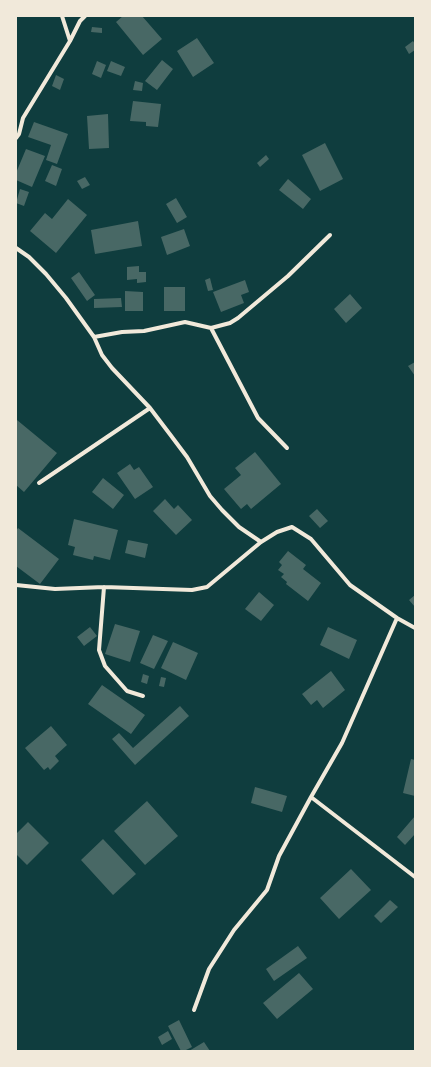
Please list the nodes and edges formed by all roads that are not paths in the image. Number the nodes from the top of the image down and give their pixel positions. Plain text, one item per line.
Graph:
1 (62, 16) edge
2 (85, 16) edge
3 (70, 41) junction
4 (16, 138) edge
5 (330, 235) dead end
6 (16, 248) edge
7 (211, 328) junction
8 (94, 337) junction
9 (150, 408) junction
10 (287, 448) dead end
11 (39, 483) dead end
12 (261, 542) junction
13 (16, 585) edge
14 (104, 587) junction
15 (397, 618) junction
16 (415, 628) edge
17 (143, 696) dead end
18 (311, 797) junction
19 (415, 877) edge
20 (194, 1010) dead end

1 - 3 street
2 - 3 street
3 - 4 street
5 - 7 street
6 - 8 street
7 - 8 street
7 - 10 street
8 - 9 street
9 - 11 street
9 - 12 street
12 - 14 street
12 - 15 street
13 - 14 street
14 - 17 street
15 - 16 street
15 - 18 street
18 - 19 street
18 - 20 street

